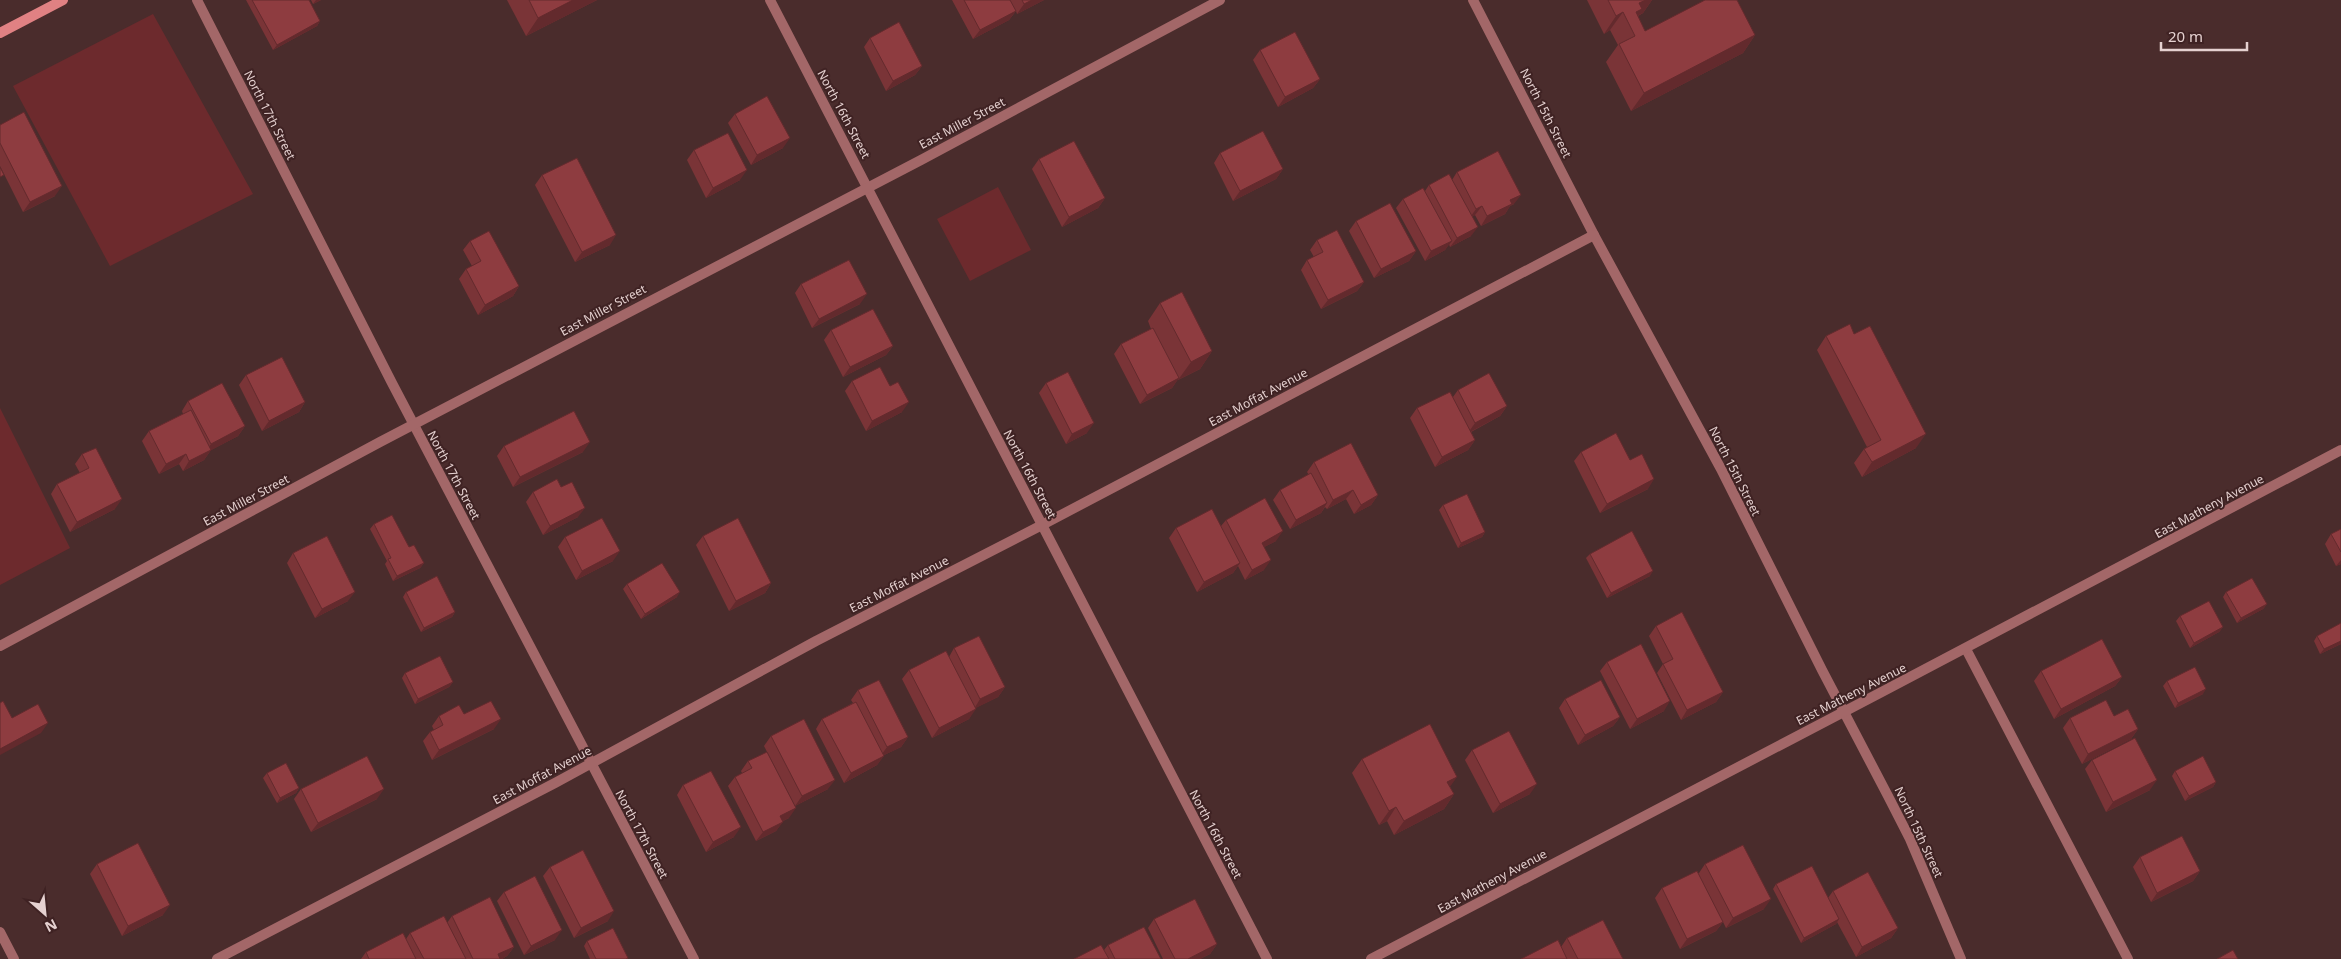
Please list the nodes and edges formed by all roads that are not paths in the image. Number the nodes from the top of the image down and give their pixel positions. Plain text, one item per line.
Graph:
1 (63, 0) edge
2 (197, 0) edge
3 (770, 0) edge
4 (1220, 0) edge
5 (1474, 0) edge
6 (0, 33) edge
7 (868, 187) junction
8 (1594, 235) junction
9 (413, 424) junction
10 (2341, 450) edge
11 (1042, 525) junction
12 (0, 646) edge
13 (1966, 649) junction
14 (1844, 711) junction
15 (591, 763) junction
16 (0, 932) edge
17 (14, 959) edge
18 (217, 959) edge
19 (694, 959) edge
20 (1267, 959) edge
21 (1371, 959) edge
22 (1961, 959) edge
23 (2128, 959) edge

1 - 6 street
2 - 9 street, North 17th Street
3 - 7 street, North 16th Street
4 - 7 street, East Miller Street
5 - 8 street, North 15th Street
7 - 9 street, East Miller Street
7 - 11 street, North 16th Street
8 - 11 street, East Moffat Avenue
8 - 14 street, North 15th Street
9 - 12 street, East Miller Street
9 - 15 street, North 17th Street
10 - 13 street, East Matheny Avenue
11 - 15 street, East Moffat Avenue
11 - 20 street, North 16th Street
13 - 14 street, East Matheny Avenue
13 - 23 street
14 - 21 street, East Matheny Avenue
14 - 22 street, North 15th Street
15 - 18 street, East Moffat Avenue
15 - 19 street, North 17th Street
16 - 17 street

